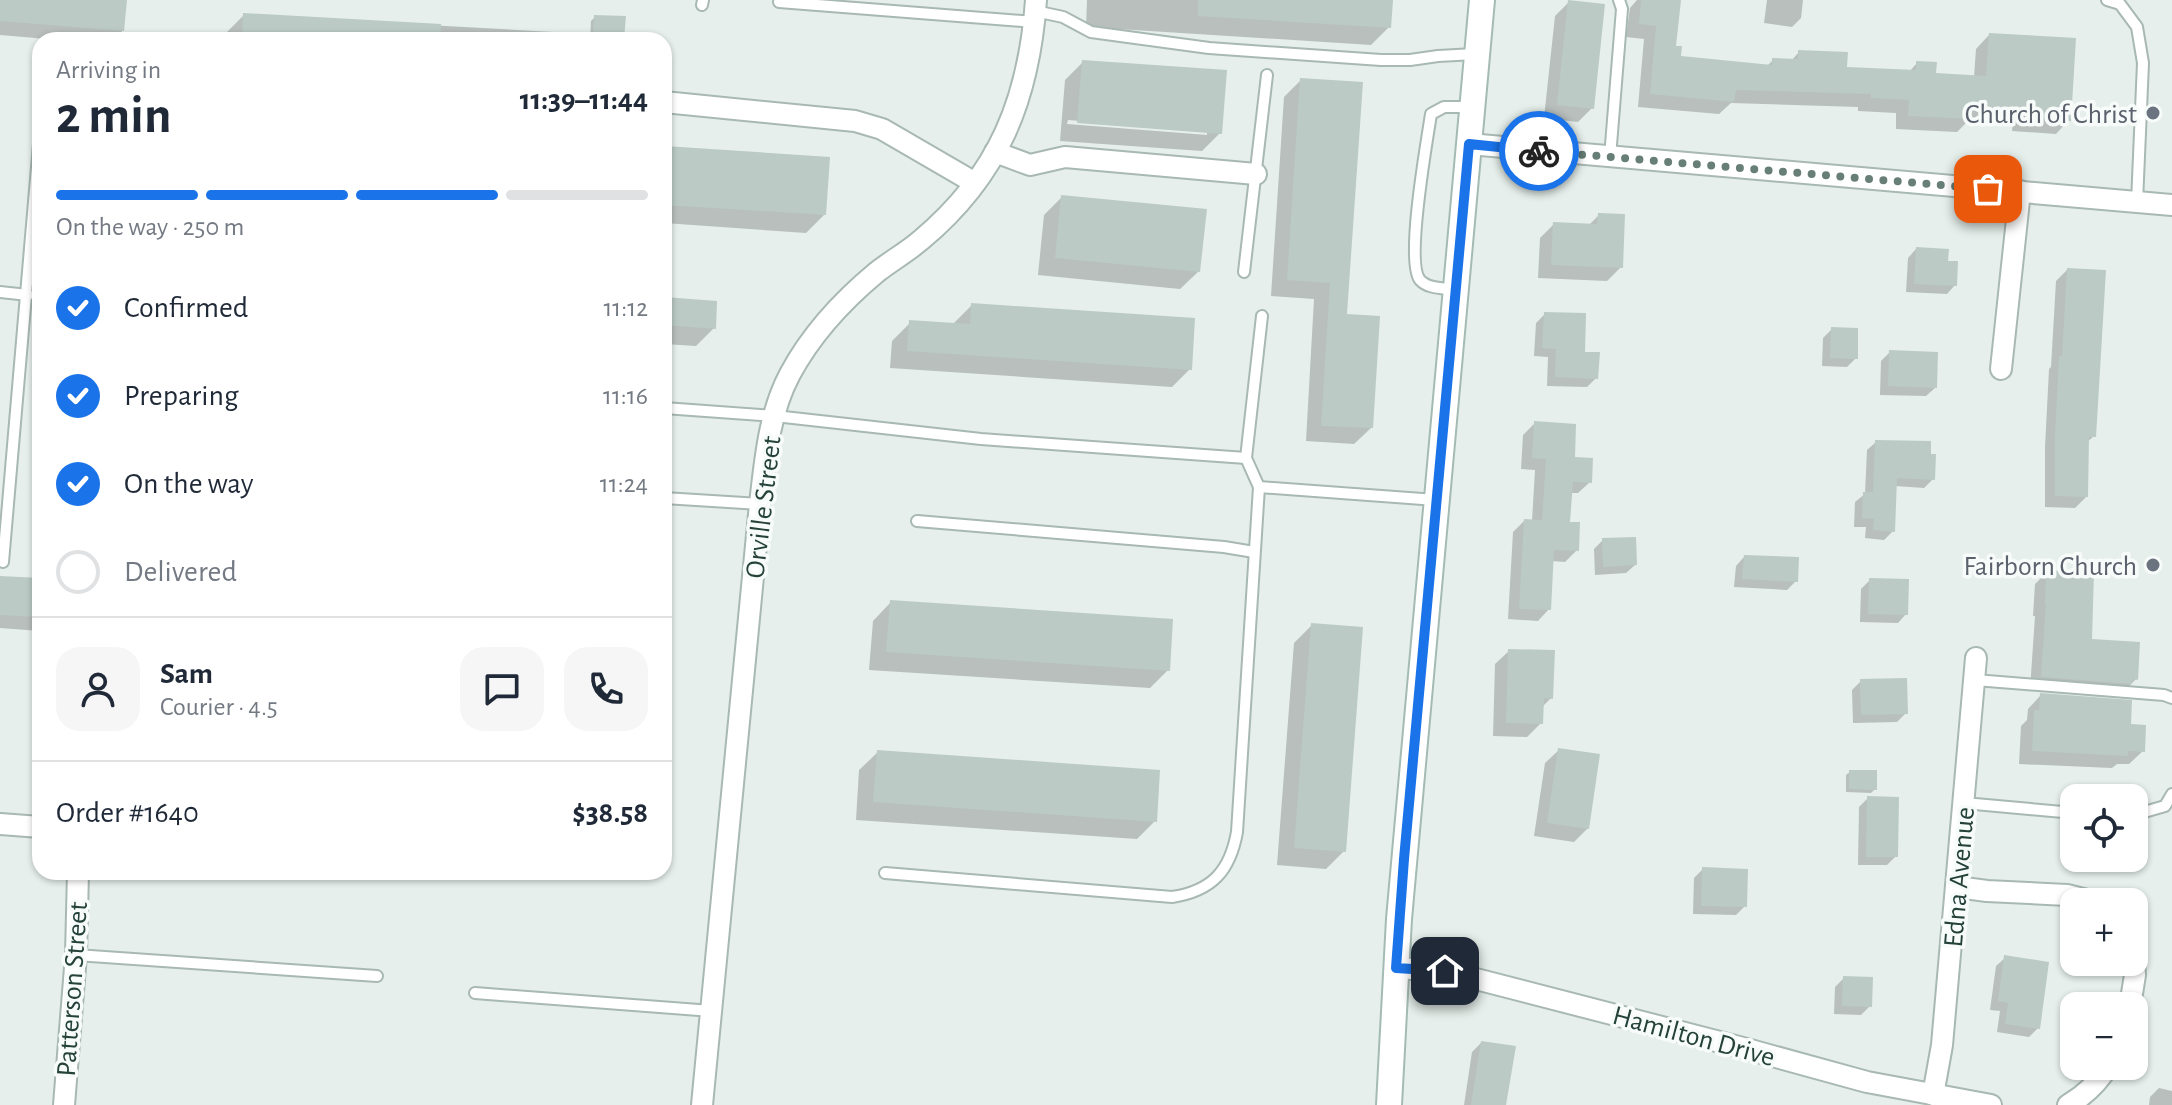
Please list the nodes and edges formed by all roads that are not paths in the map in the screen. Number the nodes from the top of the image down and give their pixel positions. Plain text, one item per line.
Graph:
1 (1482, 0) edge
2 (1619, 0) edge
3 (2107, 0) edge
4 (779, 2) dead end
5 (1035, 11) edge
6 (1477, 54) junction
7 (1267, 75) dead end
8 (672, 103) edge
9 (1472, 107) junction
10 (1469, 144) junction
11 (995, 152) junction
12 (1610, 157) junction
13 (1256, 174) junction
14 (975, 183) junction
15 (2020, 191) junction
16 (2137, 202) junction
17 (2172, 205) edge
18 (32, 241) edge
19 (1244, 272) dead end
20 (1455, 290) junction
21 (0, 292) edge
22 (28, 295) junction
23 (1262, 316) dead end
24 (2001, 369) dead end
25 (672, 409) edge
26 (775, 416) junction
27 (1246, 458) junction
28 (1259, 487) junction
29 (672, 498) edge
30 (1436, 500) junction
31 (760, 504) junction
32 (917, 521) dead end
33 (1254, 552) junction
34 (3, 562) dead end
35 (1976, 658) dead end
36 (1975, 680) junction
37 (2172, 698) edge
38 (2172, 794) edge
39 (1964, 803) junction
40 (2148, 811) edge
41 (2060, 812) edge
42 (0, 824) edge
43 (32, 826) edge
44 (885, 873) dead end
45 (78, 880) edge
46 (1957, 887) junction
47 (2060, 895) edge
48 (76, 955) junction
49 (1396, 968) junction
50 (377, 976) dead end
51 (475, 993) dead end
52 (712, 1011) junction
53 (2099, 1080) edge
54 (1933, 1095) junction
55 (64, 1105) edge
56 (702, 1105) edge
57 (1389, 1105) edge
58 (1991, 1105) edge
59 (2068, 1105) edge

1 - 6 street
2 - 12 lane
3 - 16 lane
4 - 5 lane
5 - 6 lane
5 - 11 street, Orville Street
6 - 9 street
7 - 13 lane
8 - 14 street
9 - 10 street
9 - 20 lane
10 - 12 street
10 - 20 street
11 - 13 street
11 - 14 street, Orville Street
12 - 15 street
13 - 19 lane
14 - 26 street, Orville Street
15 - 16 street
15 - 24 street
16 - 17 street
18 - 22 lane
20 - 30 street
21 - 22 lane
22 - 34 lane
23 - 27 lane
25 - 26 lane
26 - 27 lane
26 - 31 street, Orville Street
27 - 28 lane
28 - 30 lane
28 - 33 lane
29 - 31 lane
30 - 49 street
31 - 52 street, Orville Street
32 - 33 lane
33 - 44 lane
35 - 36 street, Edna Avenue
36 - 37 lane
36 - 39 street, Edna Avenue
38 - 40 lane
39 - 41 lane
39 - 46 street, Edna Avenue
42 - 43 street
45 - 48 street, Patterson Street
46 - 47 street
46 - 54 street, Edna Avenue
48 - 50 lane
48 - 55 street, Patterson Street
49 - 54 street, Hamilton Drive
49 - 57 street
51 - 52 lane
52 - 56 street, Orville Street
53 - 59 street
54 - 58 street, Hamilton Drive

